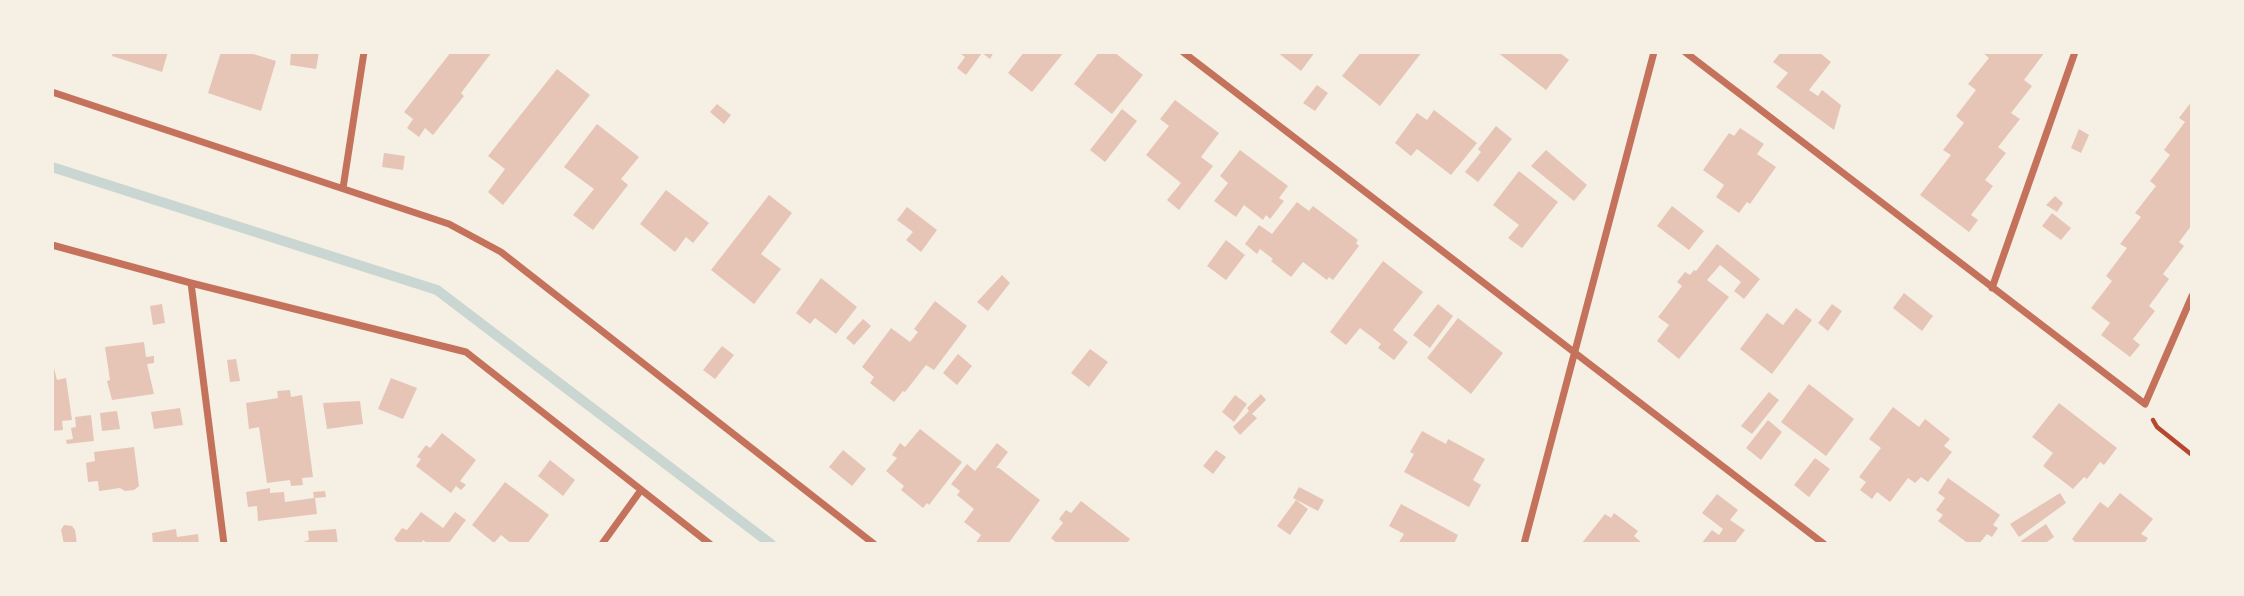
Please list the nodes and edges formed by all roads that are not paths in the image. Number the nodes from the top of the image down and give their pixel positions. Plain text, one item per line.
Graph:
1 (364, 52) edge
2 (1183, 52) edge
3 (1654, 52) edge
4 (1685, 52) edge
5 (2075, 52) edge
6 (52, 92) edge
7 (343, 188) junction
8 (52, 245) edge
9 (191, 283) junction
10 (1992, 288) junction
11 (2192, 296) edge
12 (1576, 352) junction
13 (641, 490) junction
14 (224, 544) edge
15 (602, 544) edge
16 (710, 544) edge
17 (874, 544) edge
18 (1524, 544) edge
19 (1824, 544) edge

1 - 7 street
2 - 12 street
3 - 12 street
4 - 10 street
5 - 10 street
6 - 7 street
7 - 17 street
8 - 9 street
9 - 13 street
9 - 14 street
10 - 11 street
12 - 18 street
12 - 19 street
13 - 15 street
13 - 16 street

